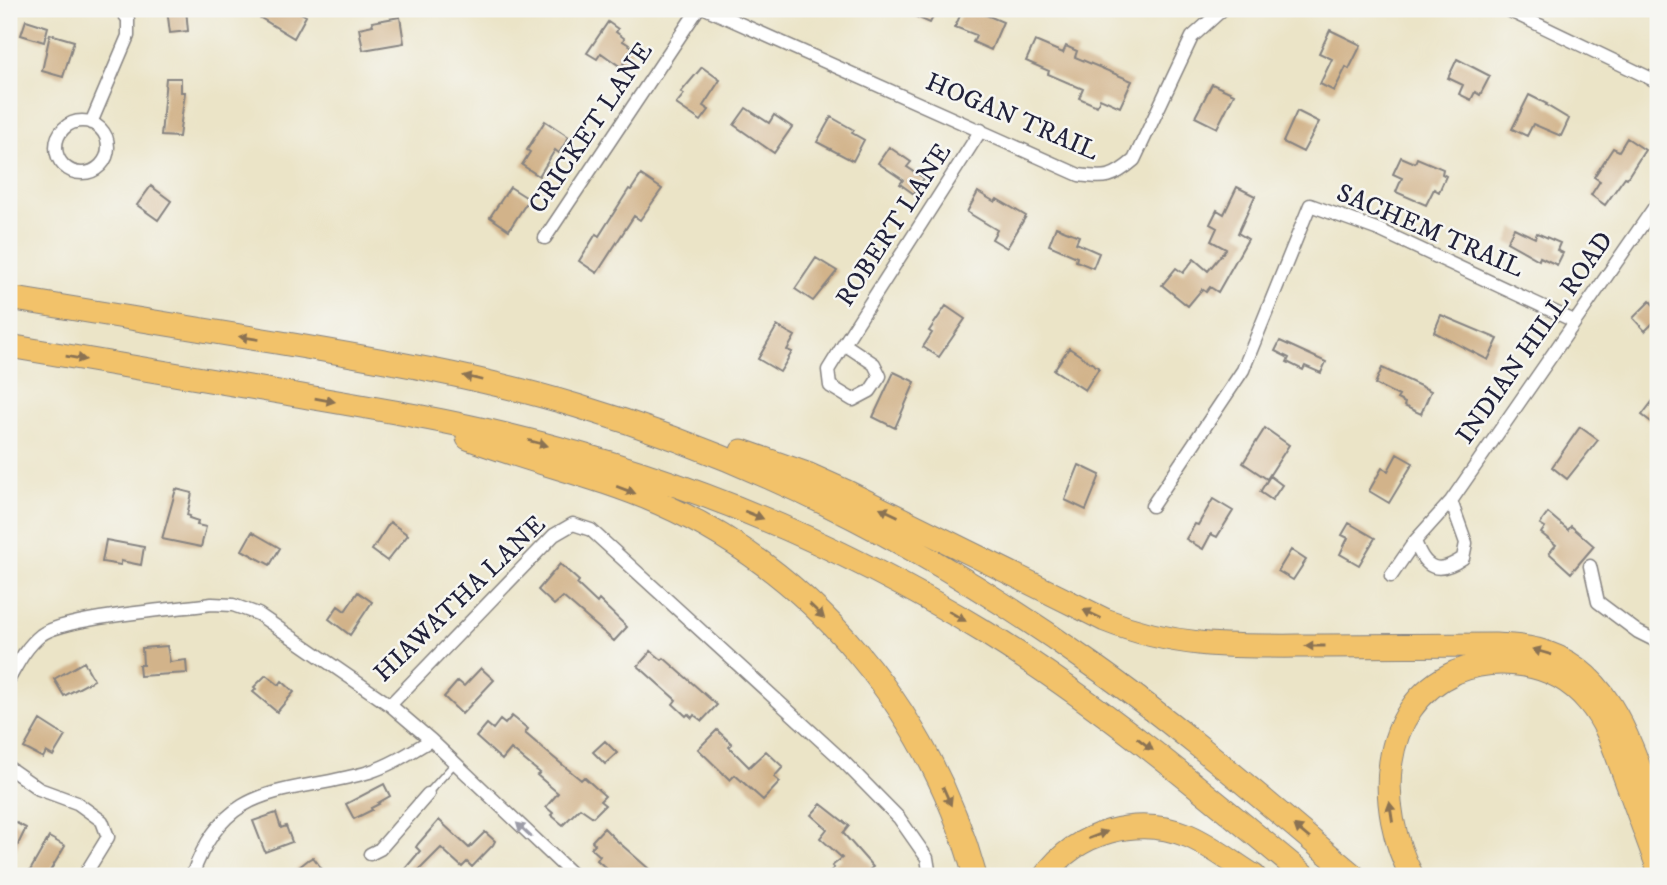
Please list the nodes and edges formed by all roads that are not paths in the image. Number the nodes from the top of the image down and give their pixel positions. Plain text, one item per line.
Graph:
1 (120, 9) edge
2 (698, 9) edge
3 (707, 9) edge
4 (1223, 9) edge
5 (1507, 9) edge
6 (1658, 82) edge
7 (91, 123) junction
8 (981, 130) junction
9 (1658, 202) edge
10 (545, 238) dead end
11 (9, 298) edge
12 (1574, 321) junction
13 (844, 344) junction
14 (9, 346) edge
15 (400, 412) junction
16 (632, 424) junction
17 (1451, 501) junction
18 (1152, 506) dead end
19 (1415, 541) junction
20 (1590, 566) dead end
21 (1391, 576) dead end
22 (1658, 642) edge
23 (9, 679) edge
24 (390, 705) junction
25 (431, 740) junction
26 (455, 763) junction
27 (9, 768) edge
28 (428, 794) joint
29 (1658, 821) edge
30 (370, 854) dead end
31 (1658, 867) edge
32 (84, 876) edge
33 (192, 876) edge
34 (574, 876) edge
35 (930, 876) edge
36 (975, 876) edge
37 (1045, 876) edge
38 (1254, 876) edge
39 (1305, 876) edge
40 (1354, 876) edge
41 (1412, 876) edge

1 - 7 street
2 - 10 street, CRICKET LANE
3 - 8 street, HOGAN TRAIL
4 - 8 street, HOGAN TRAIL
5 - 6 street
7 - 7 street
8 - 13 street, ROBERT LANE
9 - 12 street, INDIAN HILL ROAD
16 -> 11 highway
12 - 17 street, INDIAN HILL ROAD
12 - 18 street, SACHEM TRAIL
13 - 13 street, ROBERT LANE
14 -> 15 highway
15 -> 36 highway
15 -> 39 highway
29 -> 16 highway
40 -> 16 highway
17 - 19 street, INDIAN HILL ROAD
17 - 19 street
19 - 21 street, INDIAN HILL ROAD
20 - 22 street
23 - 24 street, HIAWATHA LANE
24 - 25 street
24 - 35 street, HIAWATHA LANE
25 - 26 street
25 - 33 street
26 - 28 lane
34 -> 26 street
27 - 32 street
28 - 30 street
41 -> 31 highway
37 -> 38 highway

